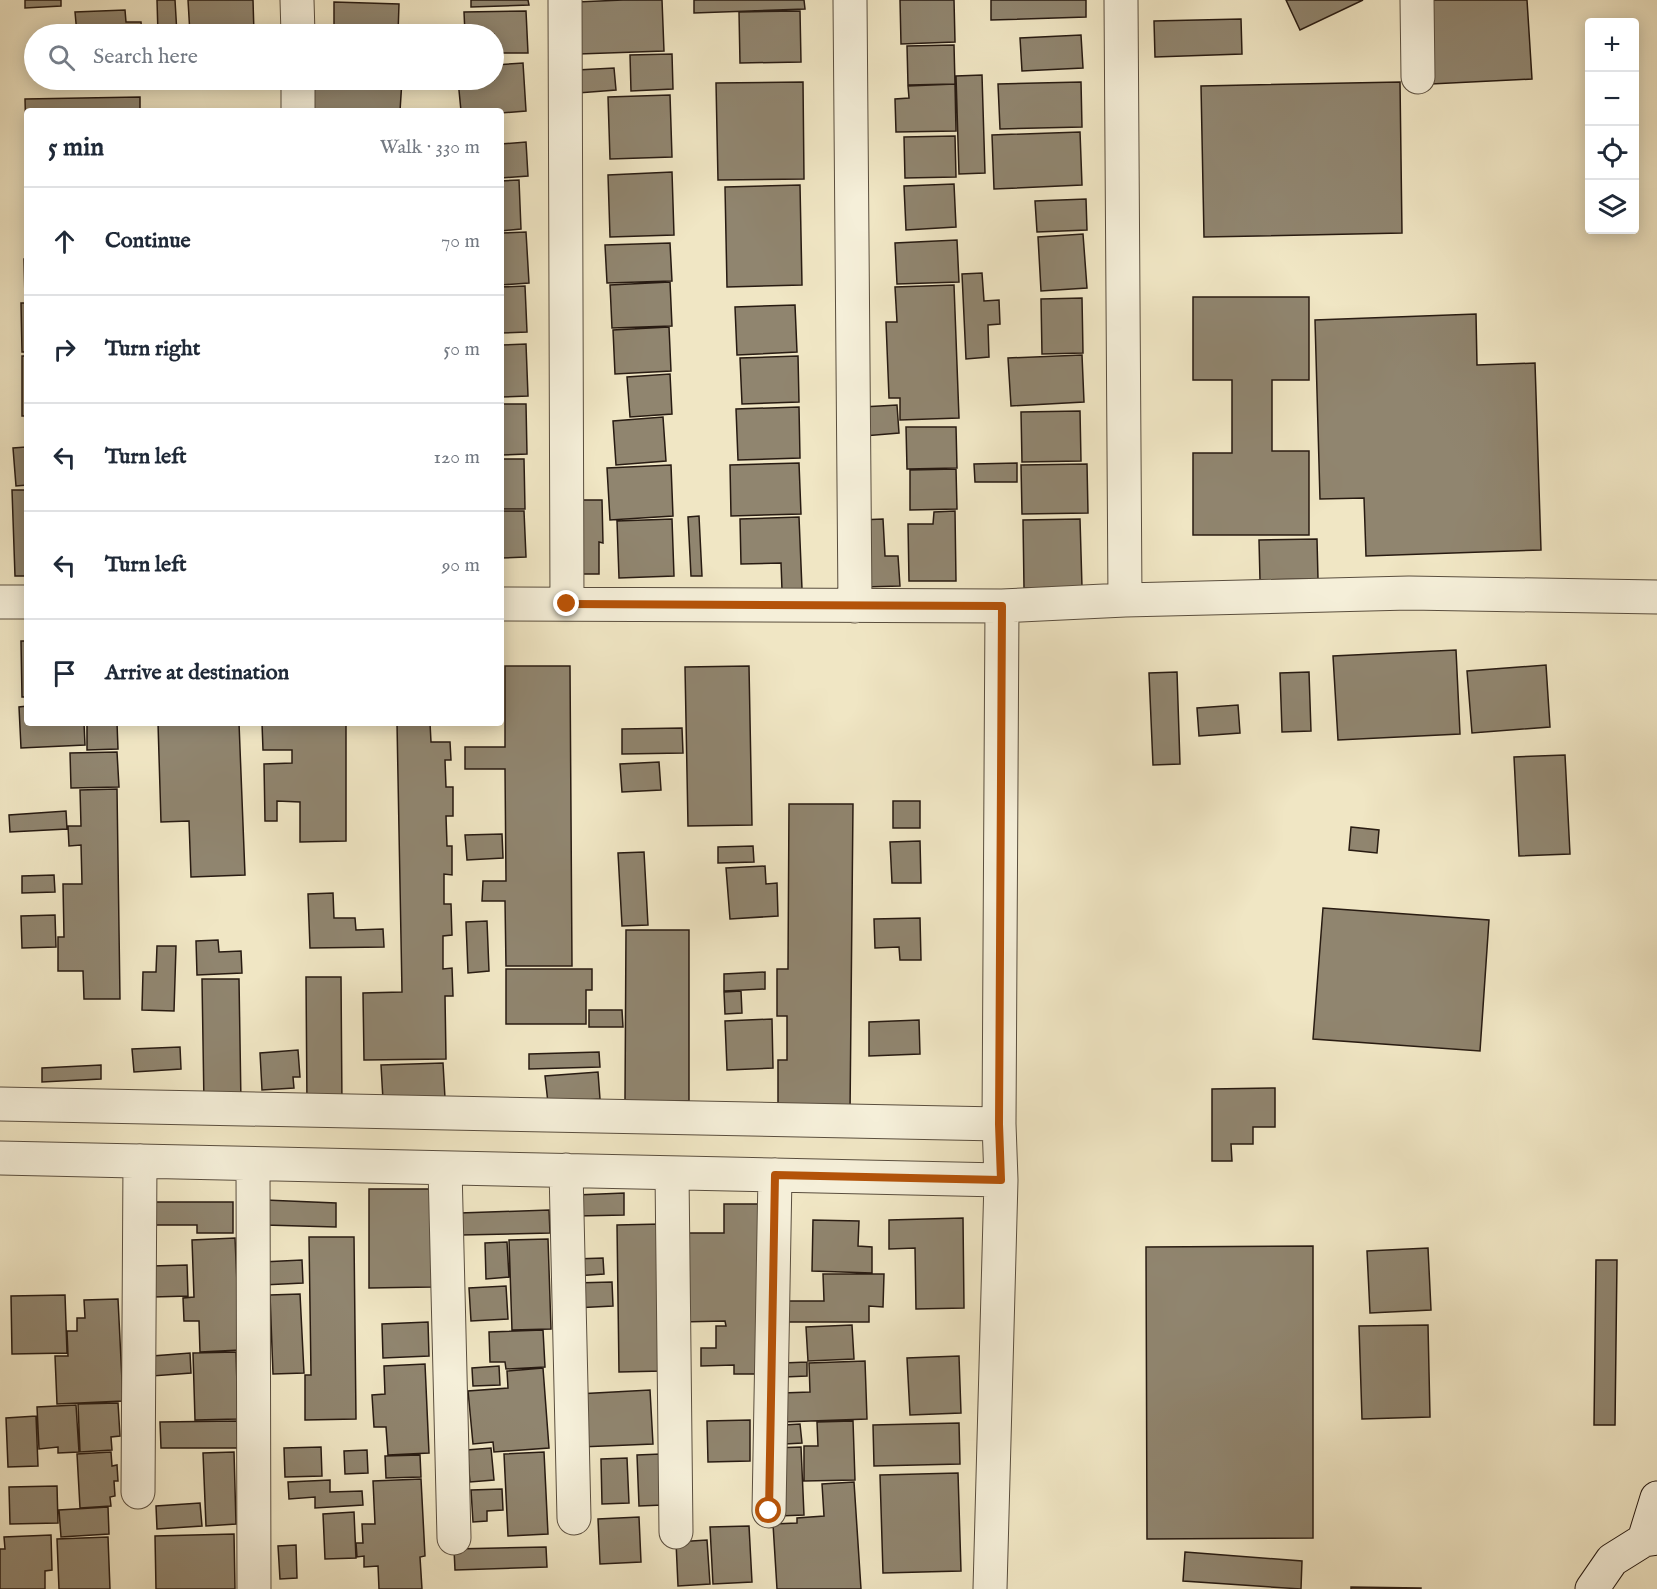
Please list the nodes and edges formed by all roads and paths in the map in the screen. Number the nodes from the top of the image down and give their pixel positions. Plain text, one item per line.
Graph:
1 (297, 0) edge
2 (565, 0) edge
3 (850, 0) edge
4 (1120, 0) edge
5 (1417, 0) edge
6 (297, 24) edge
7 (1418, 77) dead end
8 (298, 90) edge
9 (298, 108) edge
10 (1657, 597) edge
11 (1125, 600) junction
12 (0, 602) edge
13 (24, 602) edge
14 (504, 604) edge
15 (567, 604) junction
16 (855, 606) junction
17 (1002, 606) junction
18 (0, 1104) edge
19 (999, 1124) junction
20 (0, 1158) edge
21 (140, 1161) junction
22 (253, 1164) junction
23 (445, 1168) junction
24 (566, 1170) junction
25 (672, 1173) junction
26 (775, 1175) junction
27 (1001, 1180) junction
28 (138, 1492) dead end
29 (1657, 1498) edge
30 (769, 1511) dead end
31 (574, 1518) dead end
32 (676, 1532) dead end
33 (454, 1539) dead end
34 (1651, 1539) edge
35 (254, 1589) edge
36 (990, 1589) edge
37 (1592, 1589) edge

1 - 6 street
2 - 15 street
3 - 16 street
4 - 11 street
5 - 7 street
8 - 9 street
10 - 11 street
11 - 17 street
12 - 13 street
14 - 15 street
15 - 16 street
16 - 17 street
17 - 19 street
18 - 19 street
19 - 27 street
20 - 21 street
21 - 22 street
21 - 28 street
22 - 23 street
22 - 35 street
23 - 24 street
23 - 33 street
24 - 25 street
24 - 31 street
25 - 26 street
25 - 32 street
26 - 27 street
26 - 30 street
27 - 36 street
29 - 34 street
34 - 37 street

